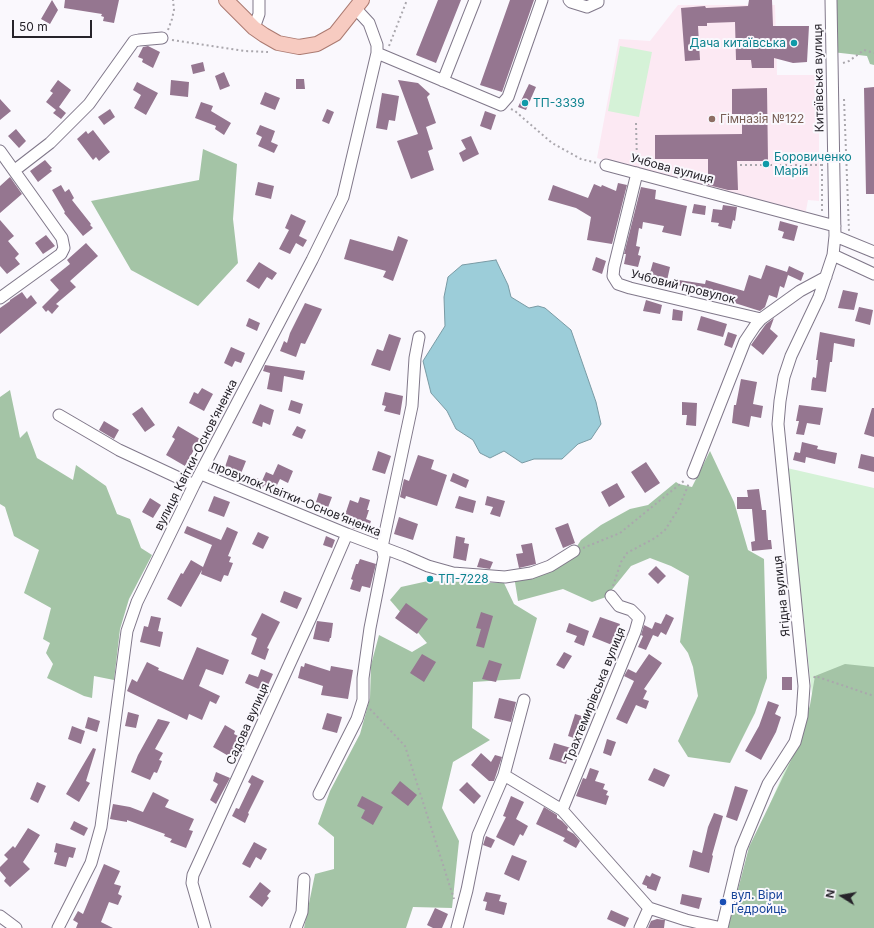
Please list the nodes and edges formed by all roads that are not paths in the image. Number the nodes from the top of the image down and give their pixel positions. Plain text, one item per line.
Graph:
1 (226, 0) edge
2 (259, 0) edge
3 (475, 0) edge
4 (542, 0) edge
5 (568, 0) edge
6 (598, 0) edge
7 (831, 0) edge
8 (359, 5) edge
9 (254, 28) junction
10 (162, 38) road end
11 (381, 55) junction
12 (443, 81) junction
13 (0, 152) edge
14 (606, 165) road end
15 (15, 170) junction
16 (637, 173) junction
17 (835, 231) junction
18 (874, 252) edge
19 (833, 255) junction
20 (874, 274) edge
21 (826, 277) junction
22 (0, 298) edge
23 (761, 319) junction
24 (419, 336) dead end
25 (59, 415) dead end
26 (693, 473) road end
27 (201, 474) junction
28 (194, 485) junction
29 (347, 534) junction
30 (382, 547) junction
31 (574, 551) road end
32 (611, 596) road end
33 (524, 700) dead end
34 (504, 775) junction
35 (318, 794) dead end
36 (562, 810) junction
37 (304, 879) dead end
38 (649, 908) junction
39 (0, 916) edge
40 (459, 923) edge
41 (16, 928) edge
42 (58, 928) edge
43 (205, 928) edge
44 (296, 928) edge
45 (640, 928) edge
46 (722, 928) edge

1 - 9 main road
2 - 9 street
3 - 12 street
4 - 12 street
5 - 6 street
7 - 17 street, Китаївська вулиця
8 - 9 main road
8 - 11 street, вулиця Квітки-Основ’яненка
10 - 15 street
11 - 12 street
11 - 27 street, вулиця Квітки-Основ’яненка
13 - 15 street
14 - 16 street, Учбова вулиця
15 - 22 street
16 - 17 street, Учбова вулиця
16 - 23 street, Учбовий провулок
17 - 18 street, Учбова вулиця
17 - 19 street, Китаївська вулиця
19 - 20 street
19 - 21 street, Ягідна вулиця
21 - 23 street
21 - 46 street, Ягідна вулиця
23 - 26 street
24 - 30 street, провулок Квітки-Основʼяненка
25 - 28 street
27 - 28 street, вулиця Квітки-Основ’яненка
27 - 29 street, провулок Квітки-Основʼяненка
28 - 42 street, вулиця Квітки-Основ’яненка
29 - 30 street, провулок Квітки-Основʼяненка
29 - 43 street, Садова вулиця
30 - 31 street, провулок Квітки-Основʼяненка
30 - 35 street, провулок Квітки-Основʼяненка
32 - 36 street, Трахтемирівська вулиця
33 - 34 street
34 - 36 street
34 - 40 street
36 - 38 street
37 - 44 street
38 - 45 street
38 - 46 street
39 - 41 street

